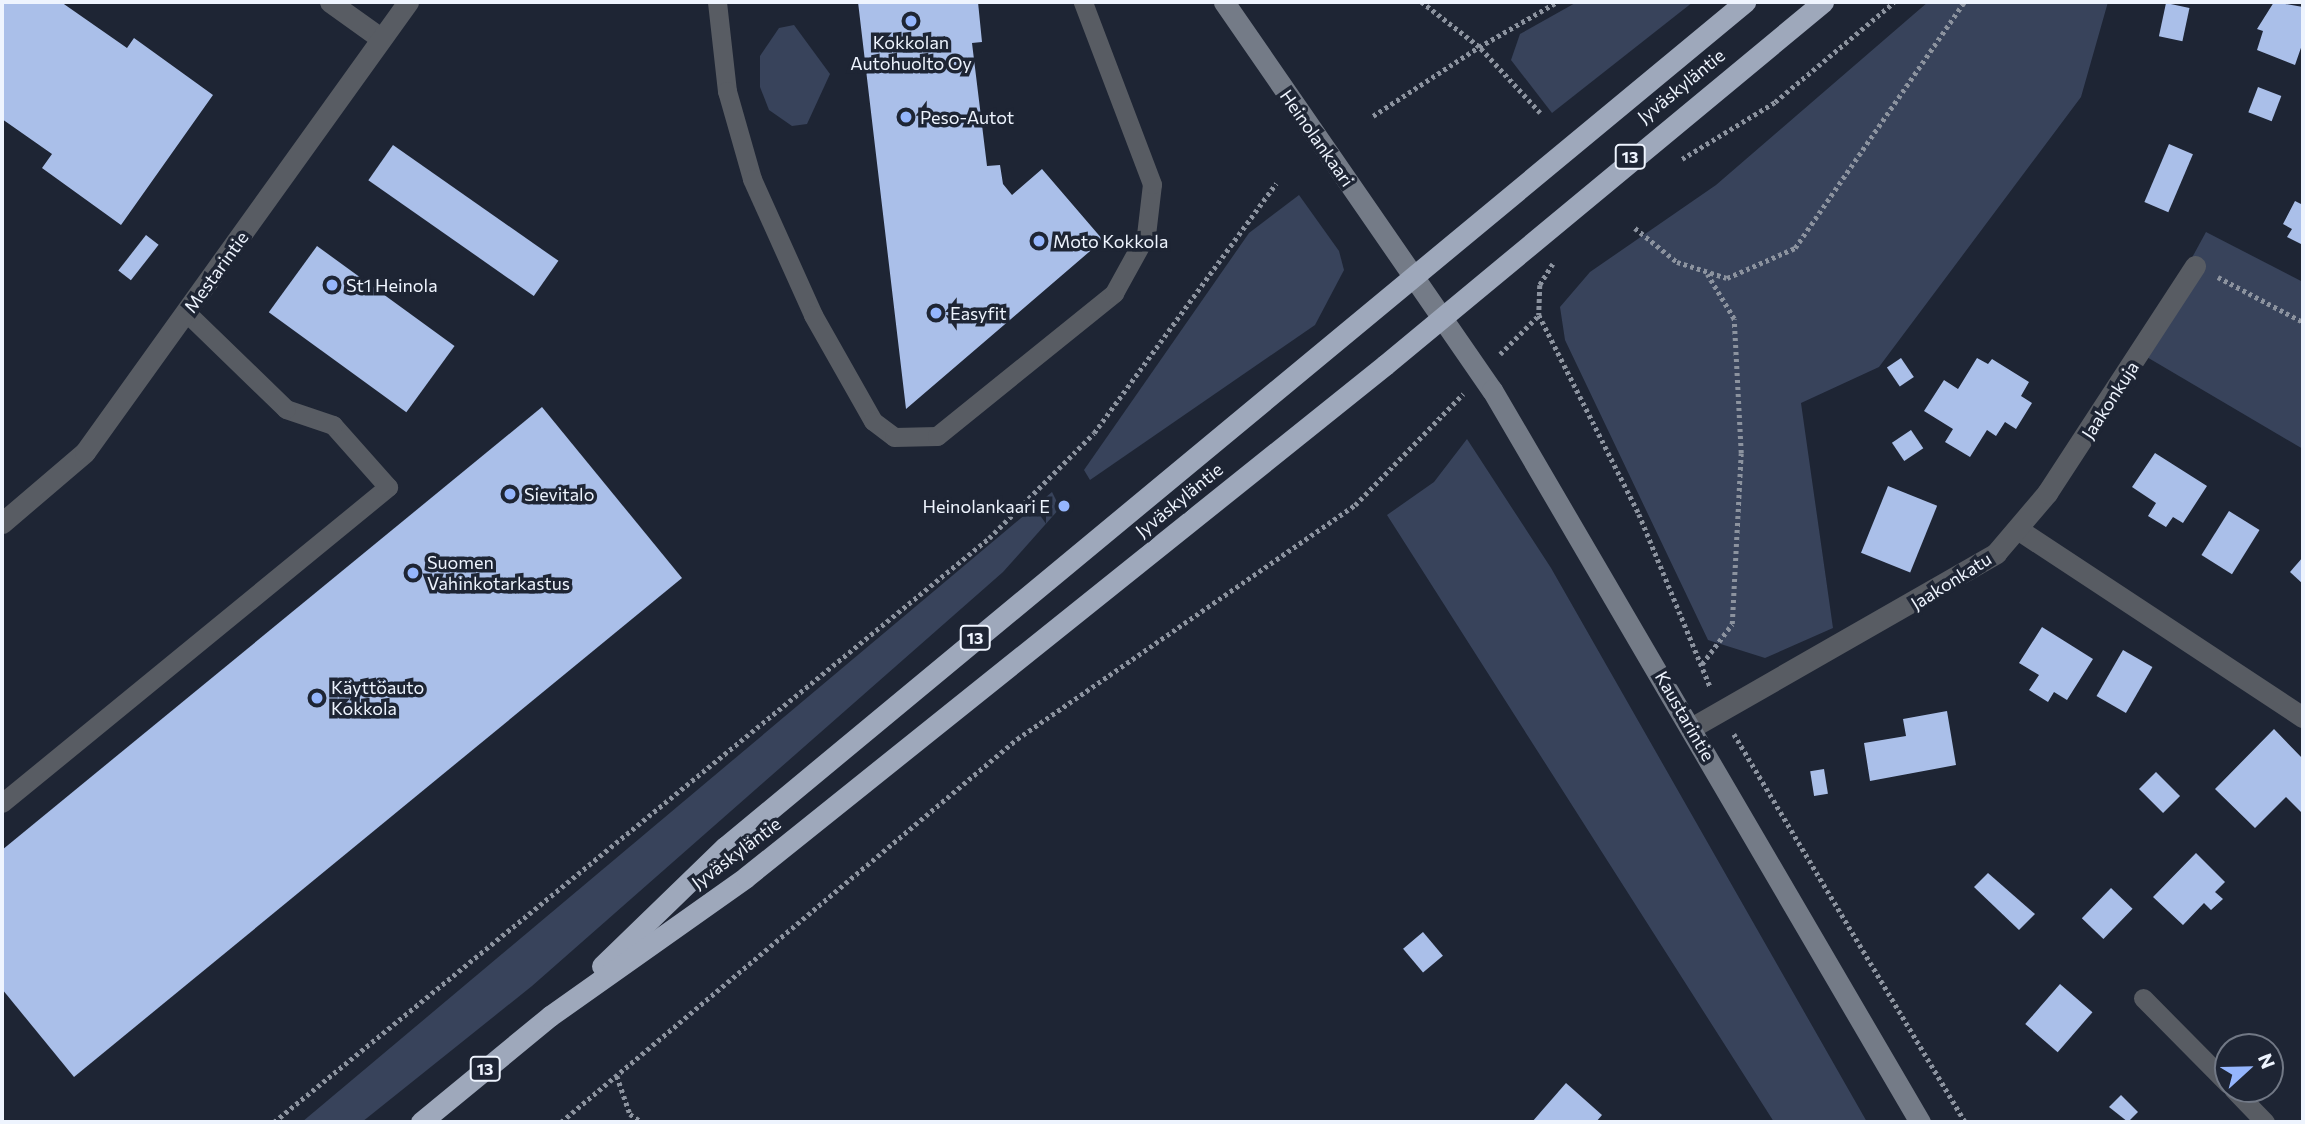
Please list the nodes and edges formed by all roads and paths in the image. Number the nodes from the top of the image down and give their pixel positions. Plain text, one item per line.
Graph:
1 (330, 2) edge
2 (408, 2) edge
3 (718, 2) edge
4 (1083, 2) edge
5 (1224, 2) edge
6 (1421, 2) edge
7 (1557, 2) edge
8 (1745, 2) edge
9 (1823, 2) edge
10 (1894, 2) edge
11 (1964, 2) edge
12 (379, 37) junction
13 (1479, 47) junction
14 (1540, 113) dead end
15 (1373, 116) dead end
16 (1675, 163) dead end
17 (1276, 183) dead end
18 (1635, 228) dead end
19 (1562, 255) dead end
20 (2195, 266) joint
21 (1707, 273) junction
22 (1412, 274) junction
23 (187, 313) junction
24 (1441, 316) junction
25 (2303, 321) edge
26 (1480, 373) junction
27 (2, 523) edge
28 (2019, 530) junction
29 (1702, 664) dead end
30 (2303, 717) edge
31 (1691, 727) junction
32 (2, 803) edge
33 (2144, 998) dead end
34 (550, 1016) junction
35 (2214, 1070) edge
36 (617, 1076) junction
37 (2247, 1103) edge
38 (274, 1122) edge
39 (421, 1122) edge
40 (561, 1122) edge
41 (642, 1122) edge
42 (1920, 1122) edge
43 (2265, 1122) edge

1 - 12 street
2 - 12 street, Mestarintie
3 - 4 lane
5 - 22 street, Heinolankaari
6 - 13 path
7 - 13 path
8 - 22 highway, Jyväskyläntie / 13
9 - 24 highway, Jyväskyläntie / 13
10 - 16 path
11 - 21 path
12 - 23 street, Mestarintie
13 - 14 path
13 - 15 path
17 - 38 path
18 - 21 path
19 - 26 path
20 - 25 path
20 - 28 street, Jaakonkuja
21 - 29 path
22 - 24 street, Heinolankaari
22 - 34 highway, Jyväskyläntie / 13
23 - 27 street, Mestarintie
23 - 32 lane
24 - 26 street, Kaustarintie
24 - 34 highway, Jyväskyläntie / 13
26 - 31 street, Kaustarintie
26 - 36 path
28 - 30 street
28 - 31 street, Jaakonkatu
31 - 42 street, Kaustarintie
33 - 35 lane
34 - 39 highway, Jyväskyläntie / 13
36 - 40 path
36 - 41 path
37 - 43 lane

